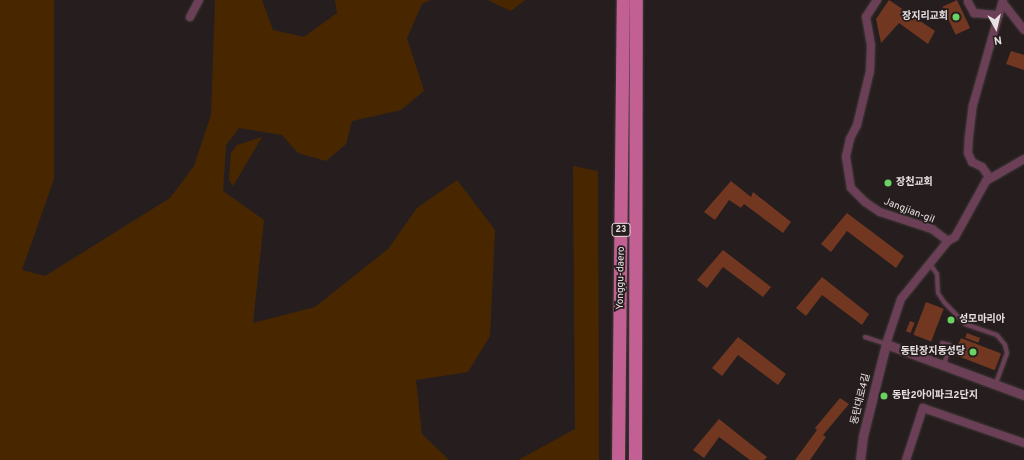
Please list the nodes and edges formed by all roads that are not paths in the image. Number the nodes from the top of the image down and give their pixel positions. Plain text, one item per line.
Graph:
1 (198, 0) edge
2 (623, 0) edge
3 (636, 0) edge
4 (877, 0) edge
5 (1003, 1) edge
6 (968, 2) dead end
7 (999, 15) junction
8 (190, 17) dead end
9 (1024, 30) edge
10 (1024, 159) edge
11 (990, 178) junction
12 (948, 241) junction
13 (930, 264) junction
14 (865, 337) dead end
15 (942, 343) dead end
16 (886, 344) junction
17 (944, 365) junction
18 (996, 385) junction
19 (1024, 395) edge
20 (1024, 443) edge
21 (618, 460) edge
22 (635, 460) edge
23 (860, 460) edge
24 (906, 460) edge

1 - 8 street
2 - 21 highway, Yonggu-daero / 23
3 - 22 highway, Yonggu-daero / 23
4 - 12 street, Jangjian-gil
5 - 7 street
5 - 9 street
6 - 7 street
7 - 11 street
10 - 11 street
11 - 12 street
12 - 13 street
13 - 16 street
13 - 18 lane
14 - 16 lane
15 - 17 lane
16 - 17 street
16 - 23 street, 동탄대로4길
17 - 18 street
18 - 19 street
20 - 24 street

